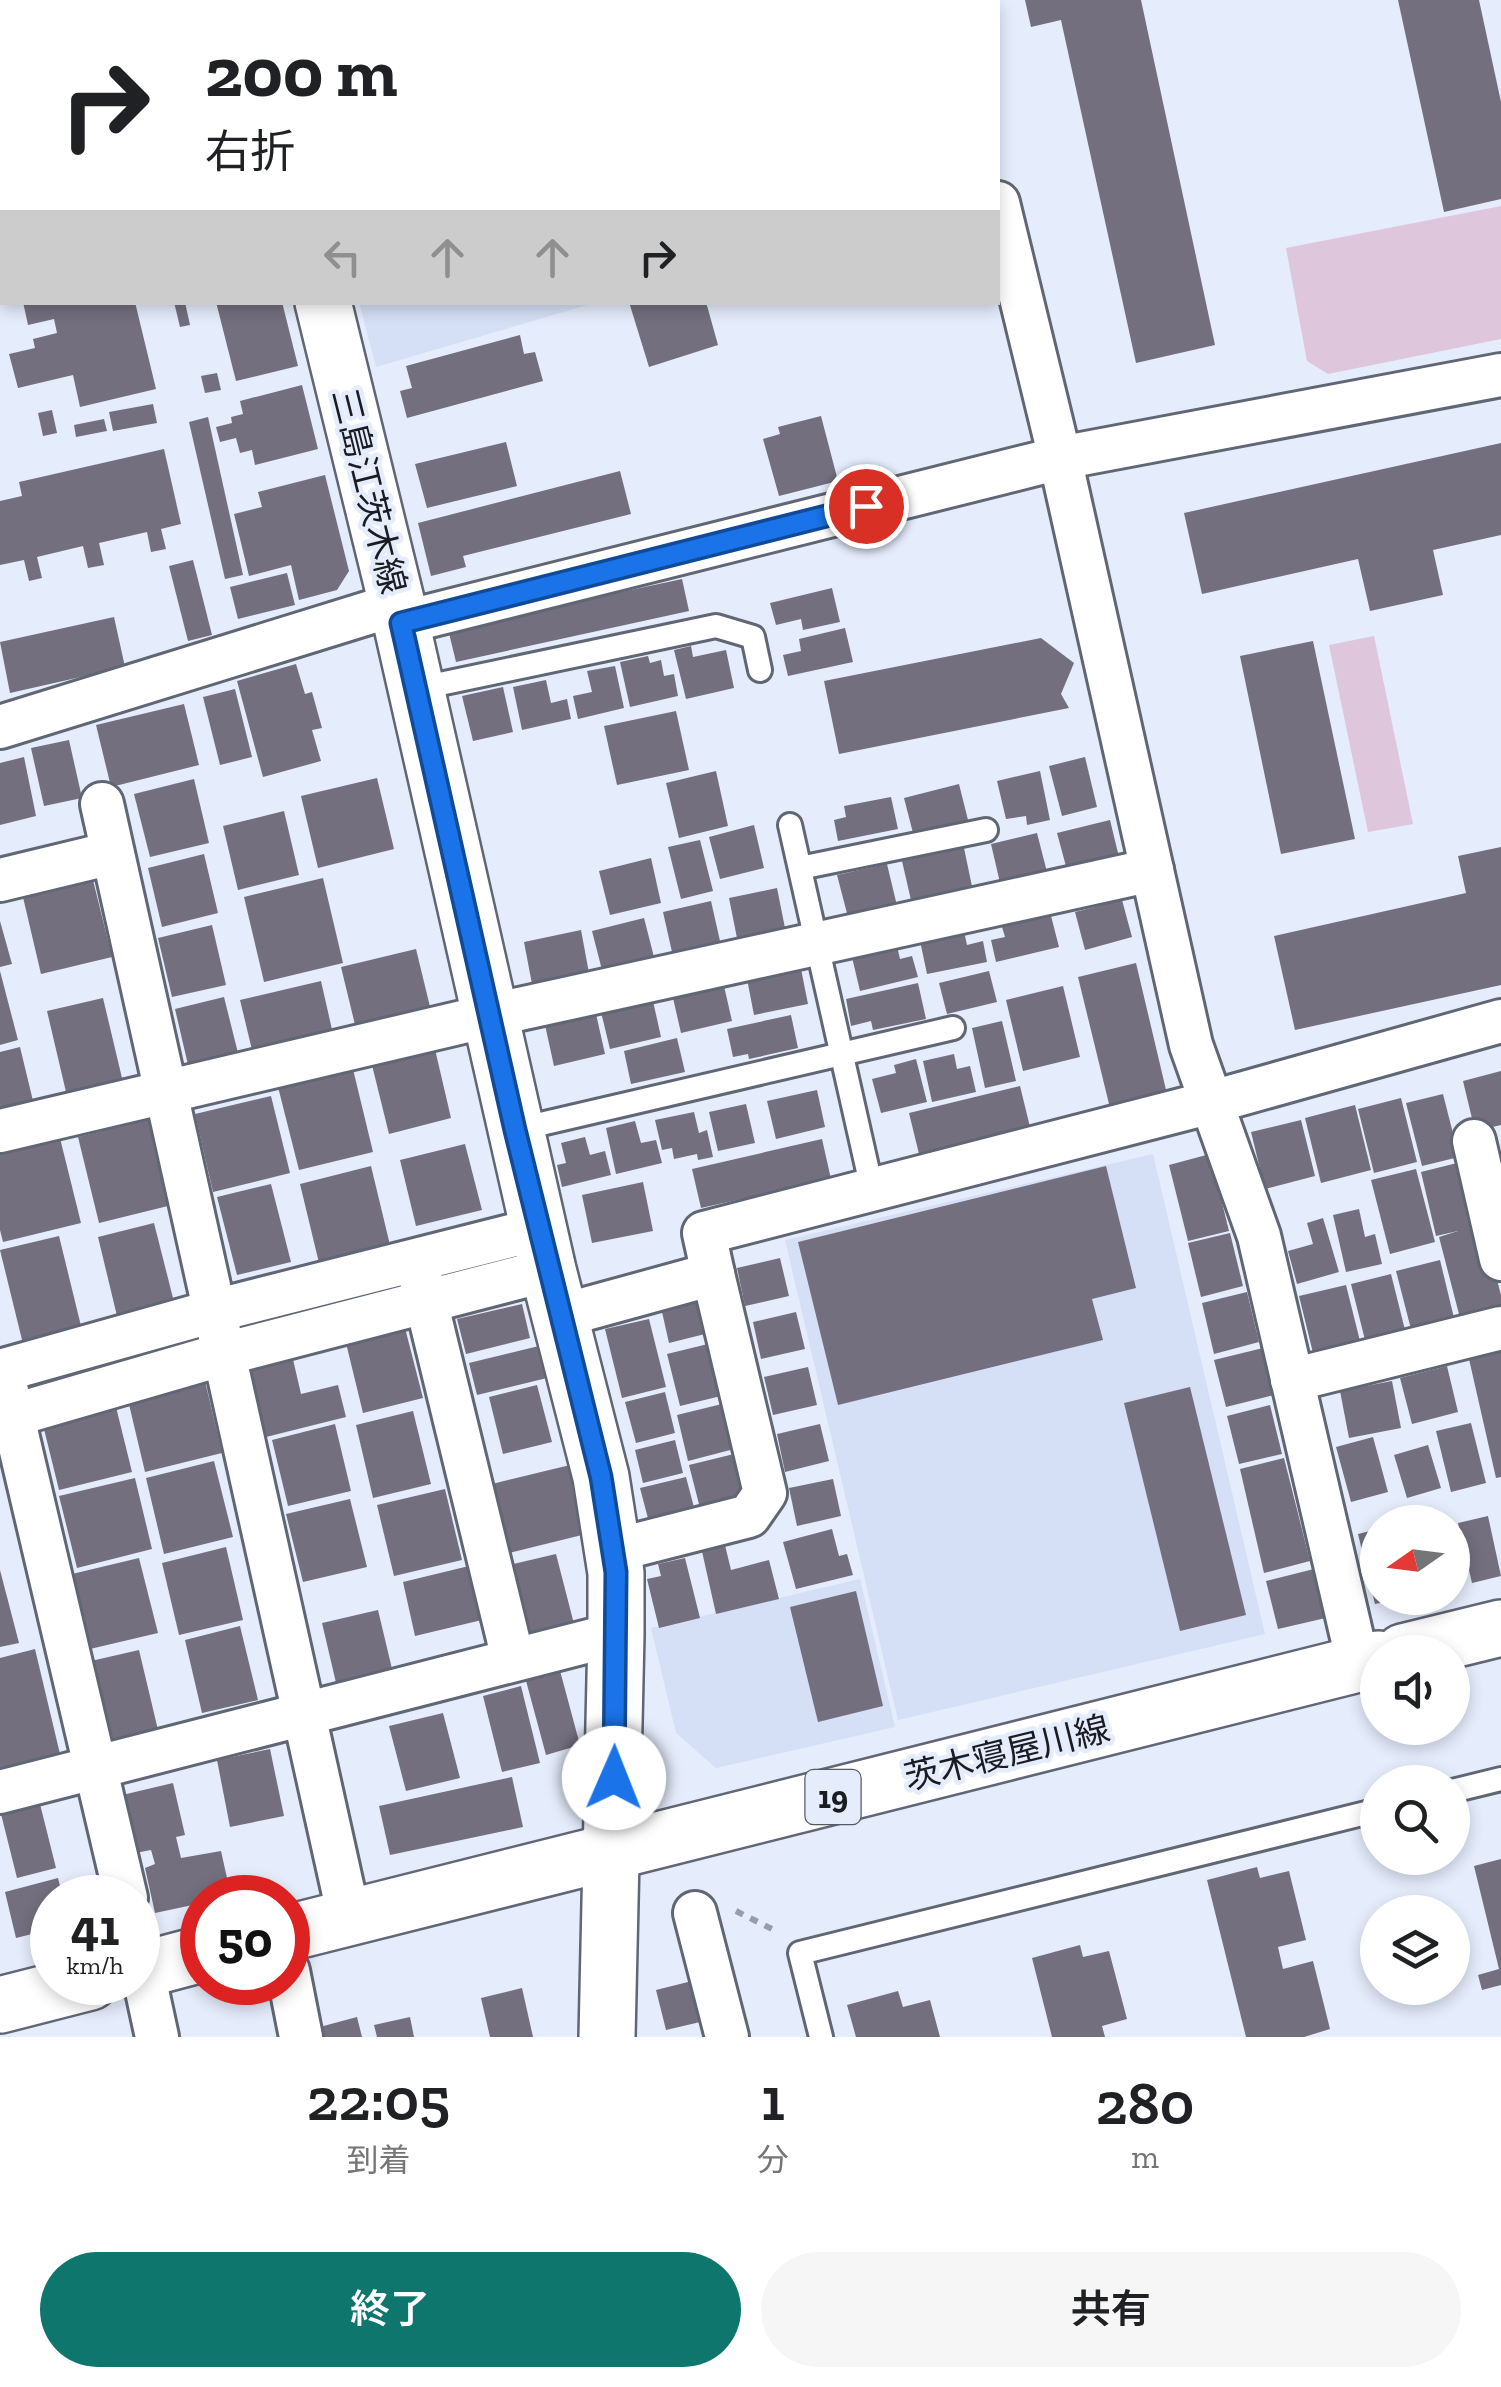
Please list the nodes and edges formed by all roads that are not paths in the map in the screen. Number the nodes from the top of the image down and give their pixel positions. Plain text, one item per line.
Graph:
1 (1000, 210) edge
2 (324, 305) edge
3 (1501, 375) edge
4 (1060, 458) junction
5 (399, 613) junction
6 (760, 670) dead end
7 (416, 689) junction
8 (0, 728) edge
9 (102, 804) dead end
10 (790, 825) dead end
11 (986, 830) dead end
12 (112, 853) junction
13 (800, 868) junction
14 (1152, 870) junction
15 (0, 880) edge
16 (816, 944) junction
17 (488, 1016) junction
18 (1501, 1021) edge
19 (952, 1028) dead end
20 (841, 1054) junction
21 (166, 1092) junction
22 (1212, 1102) junction
23 (515, 1130) junction
24 (0, 1132) edge
25 (1474, 1142) dead end
26 (872, 1190) junction
27 (1501, 1259) edge
28 (416, 1260) junction
29 (548, 1272) junction
30 (713, 1274) junction
31 (426, 1302) junction
32 (214, 1311) junction
33 (1501, 1328) edge
34 (224, 1354) junction
35 (1, 1367) edge
36 (1292, 1380) junction
37 (6, 1417) edge
38 (612, 1552) junction
39 (1501, 1628) edge
40 (616, 1634) junction
41 (1373, 1635) edge
42 (1470, 1636) edge
43 (513, 1659) junction
44 (1360, 1663) edge
45 (303, 1712) junction
46 (97, 1767) junction
47 (1501, 1779) edge
48 (1470, 1787) edge
49 (0, 1792) edge
50 (1360, 1814) edge
51 (613, 1850) junction
52 (121, 1875) edge
53 (708, 1909) road end
54 (348, 1917) junction
55 (310, 1926) edge
56 (34, 2005) edge
57 (149, 2005) edge
58 (295, 2005) edge
59 (9, 2015) edge
60 (157, 2037) edge
61 (301, 2037) edge
62 (607, 2037) edge
63 (728, 2037) edge
64 (820, 2037) edge

1 - 4 street
2 - 5 main road, 三島江茨木線
3 - 4 street
4 - 5 street
4 - 14 street
5 - 7 main road, 三島江茨木線
5 - 8 street
6 - 7 lane
7 - 17 main road, 三島江茨木線
9 - 12 street
10 - 13 lane
11 - 13 lane
12 - 15 street
12 - 21 street
13 - 16 lane
14 - 16 street
14 - 22 street
16 - 17 street
16 - 20 lane
17 - 21 street
17 - 23 main road, 三島江茨木線
18 - 22 street
19 - 20 lane
20 - 23 lane
20 - 26 lane
21 - 24 street
21 - 32 street
22 - 26 street
22 - 36 street
23 - 29 main road, 三島江茨木線
25 - 27 street
26 - 30 street
28 - 29 street
28 - 31 street
28 - 32 street
29 - 30 street
29 - 31 street
29 - 38 main road, 三島江茨木線
30 - 38 street
31 - 34 street
31 - 43 street
32 - 34 street
32 - 35 street
33 - 36 street
34 - 37 street
34 - 45 street
35 - 37 street
36 - 41 street
37 - 46 street
38 - 40 main road, 三島江茨木線
39 - 42 main road, 茨木寝屋川線 / 19
40 - 43 street
40 - 51 main road, 三島江茨木線
43 - 45 street
44 - 51 main road, 茨木寝屋川線 / 19
45 - 46 street
45 - 54 street
46 - 49 street
46 - 52 street
47 - 48 lane
50 - 64 lane
51 - 54 main road, 茨木寝屋川線 / 19
51 - 62 main road, 三島江茨木線
53 - 63 street
54 - 55 main road, 茨木寝屋川線 / 19
56 - 59 main road
57 - 60 street
58 - 61 street

